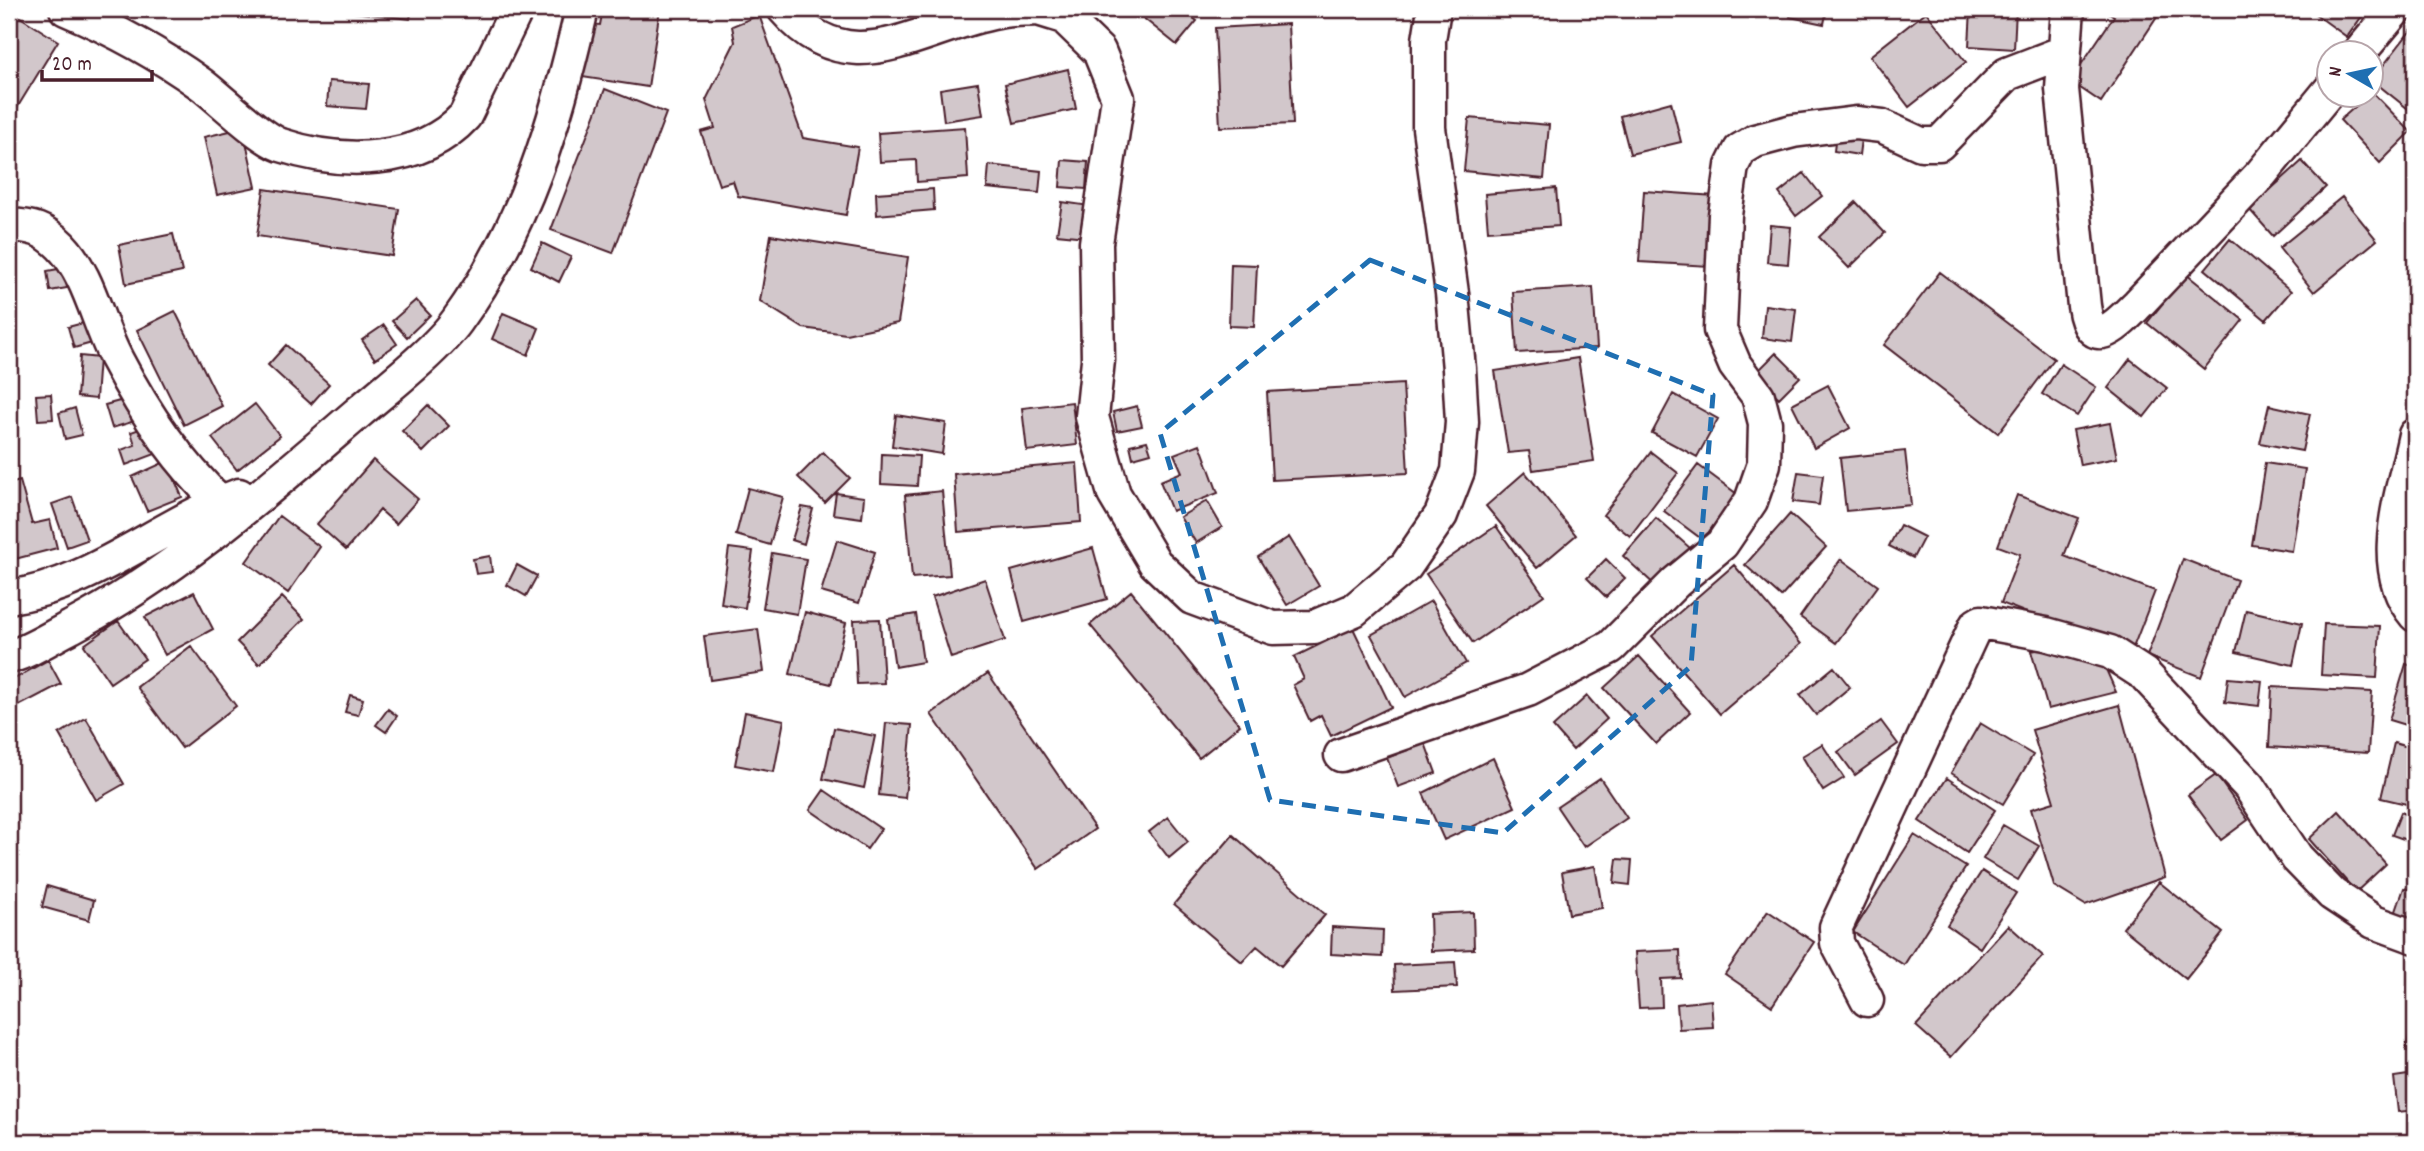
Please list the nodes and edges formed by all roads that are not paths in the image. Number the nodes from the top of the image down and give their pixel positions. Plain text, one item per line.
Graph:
1 (66, 9) edge
2 (517, 9) edge
3 (582, 9) edge
4 (784, 9) edge
5 (1037, 9) edge
6 (1434, 9) edge
7 (2068, 9) edge
8 (2396, 9) edge
9 (2372, 38) edge
10 (2064, 52) junction
11 (2316, 106) edge
12 (9, 225) edge
13 (2415, 435) edge
14 (279, 480) junction
15 (220, 502) junction
16 (9, 597) edge
17 (2415, 615) edge
18 (9, 657) edge
19 (1341, 755) dead end
20 (2415, 937) edge
21 (1867, 1000) dead end

1 - 2 street
3 - 14 street
4 - 5 street
5 - 6 street
7 - 10 street
8 - 9 street
10 - 11 street
10 - 19 street
12 - 15 street
13 - 17 street
14 - 15 street
14 - 18 street
15 - 16 street
20 - 21 street

